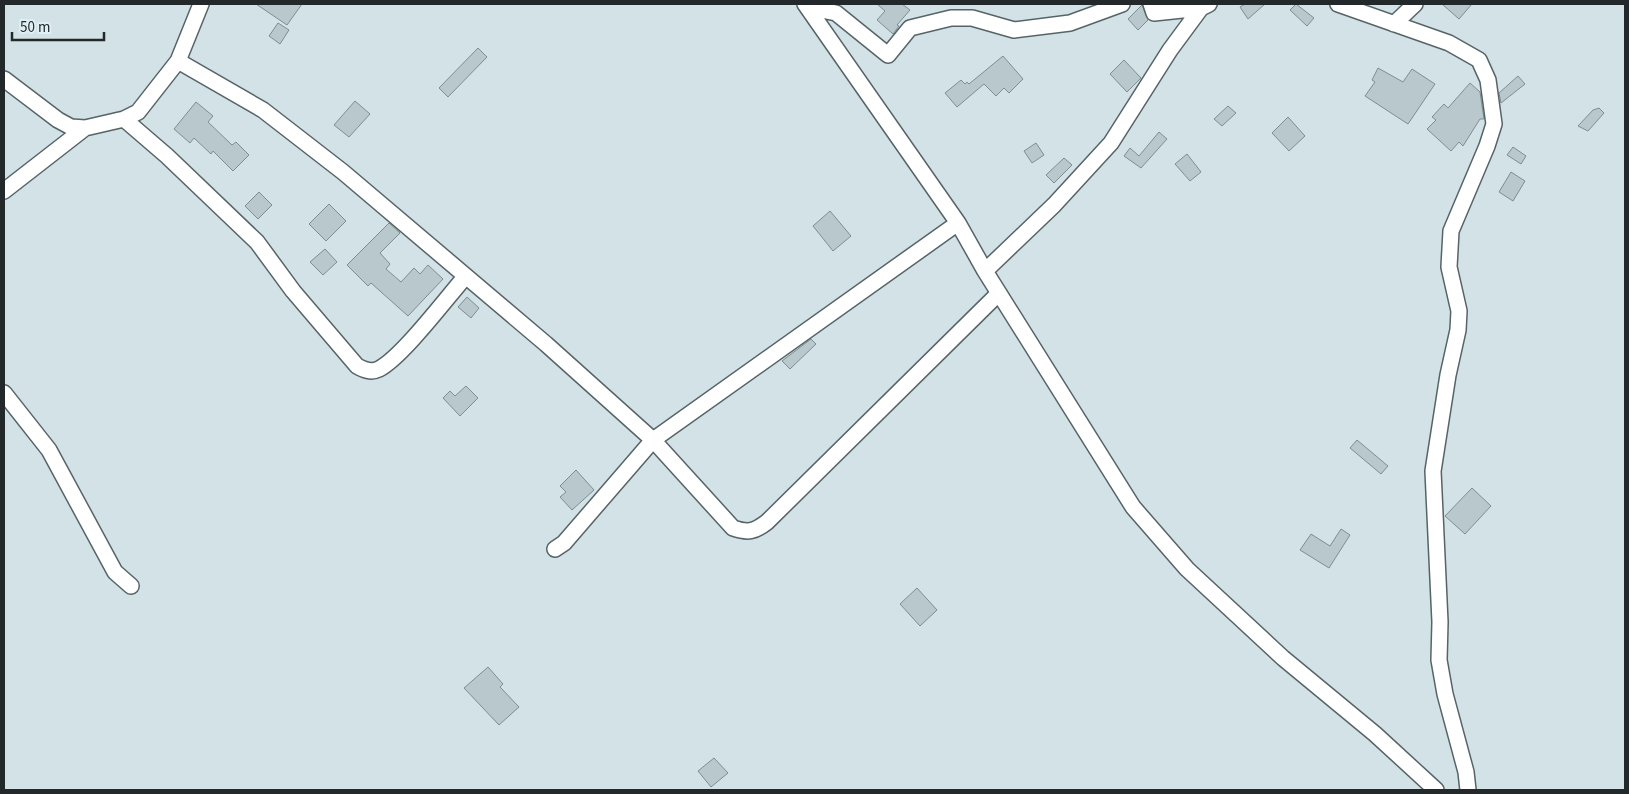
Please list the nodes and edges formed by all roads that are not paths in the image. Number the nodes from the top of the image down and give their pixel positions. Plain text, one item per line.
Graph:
1 (201, 4) edge
2 (1122, 4) edge
3 (1151, 4) edge
4 (1338, 4) edge
5 (1415, 4) edge
6 (806, 5) edge
7 (1205, 6) edge
8 (1394, 24) junction
9 (178, 61) junction
10 (4, 79) edge
11 (124, 119) junction
12 (85, 128) junction
13 (4, 191) edge
14 (958, 223) junction
15 (986, 272) junction
16 (465, 277) junction
17 (999, 293) junction
18 (4, 393) edge
19 (653, 440) junction
20 (555, 549) dead end
21 (131, 586) dead end
22 (1436, 790) edge
23 (1468, 790) edge

1 - 9 street
2 - 6 street
3 - 7 street
4 - 8 street
5 - 8 street
6 - 14 street
7 - 15 street
8 - 23 street
9 - 11 street
9 - 16 street
10 - 12 street
11 - 12 street
11 - 16 street
12 - 13 street
14 - 15 street
14 - 19 street
15 - 17 street
16 - 19 street
17 - 19 street
17 - 22 street
18 - 21 street
19 - 20 street

